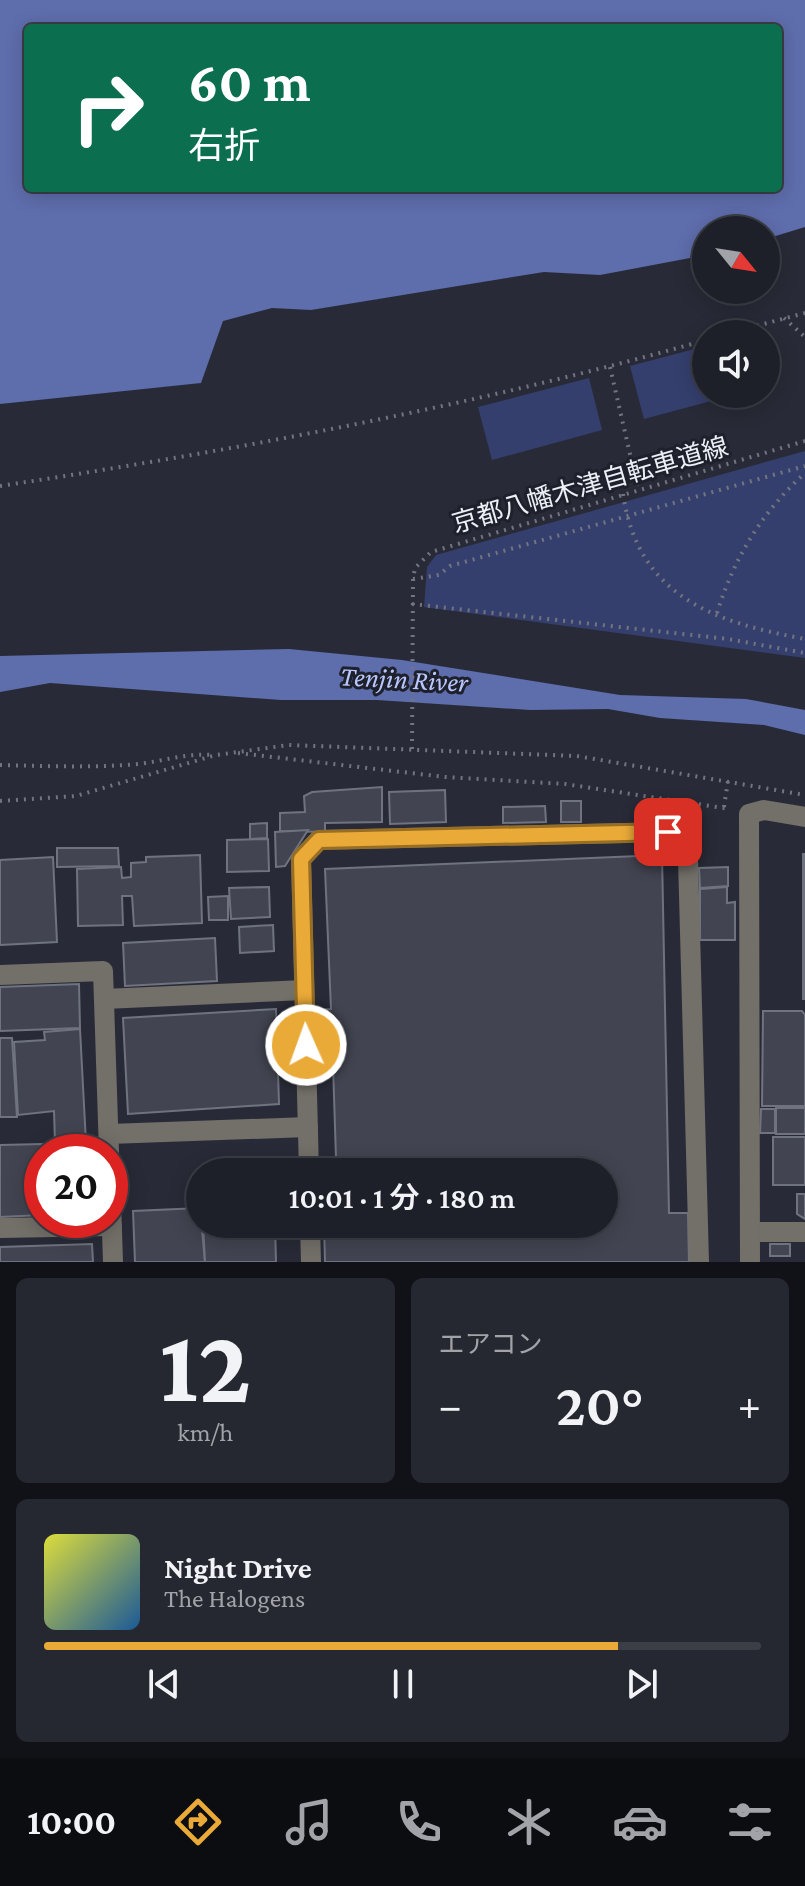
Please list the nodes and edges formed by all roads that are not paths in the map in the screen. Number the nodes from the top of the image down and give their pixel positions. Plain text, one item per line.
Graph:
1 (805, 817) edge
2 (0, 975) edge
3 (304, 990) junction
4 (104, 999) junction
5 (308, 1127) junction
6 (109, 1134) edge
7 (128, 1141) edge
8 (309, 1158) edge
9 (0, 1228) edge
10 (24, 1228) edge
11 (750, 1232) junction
12 (805, 1232) edge
13 (112, 1238) edge
14 (310, 1238) edge
15 (113, 1262) edge
16 (311, 1262) edge
17 (699, 1262) edge
18 (750, 1262) edge

1 - 11 street
2 - 4 street
3 - 4 street
3 - 5 street
3 - 17 street
4 - 6 street
5 - 7 street
5 - 8 street
9 - 10 street
11 - 12 street
11 - 18 street
13 - 15 street
14 - 16 street

